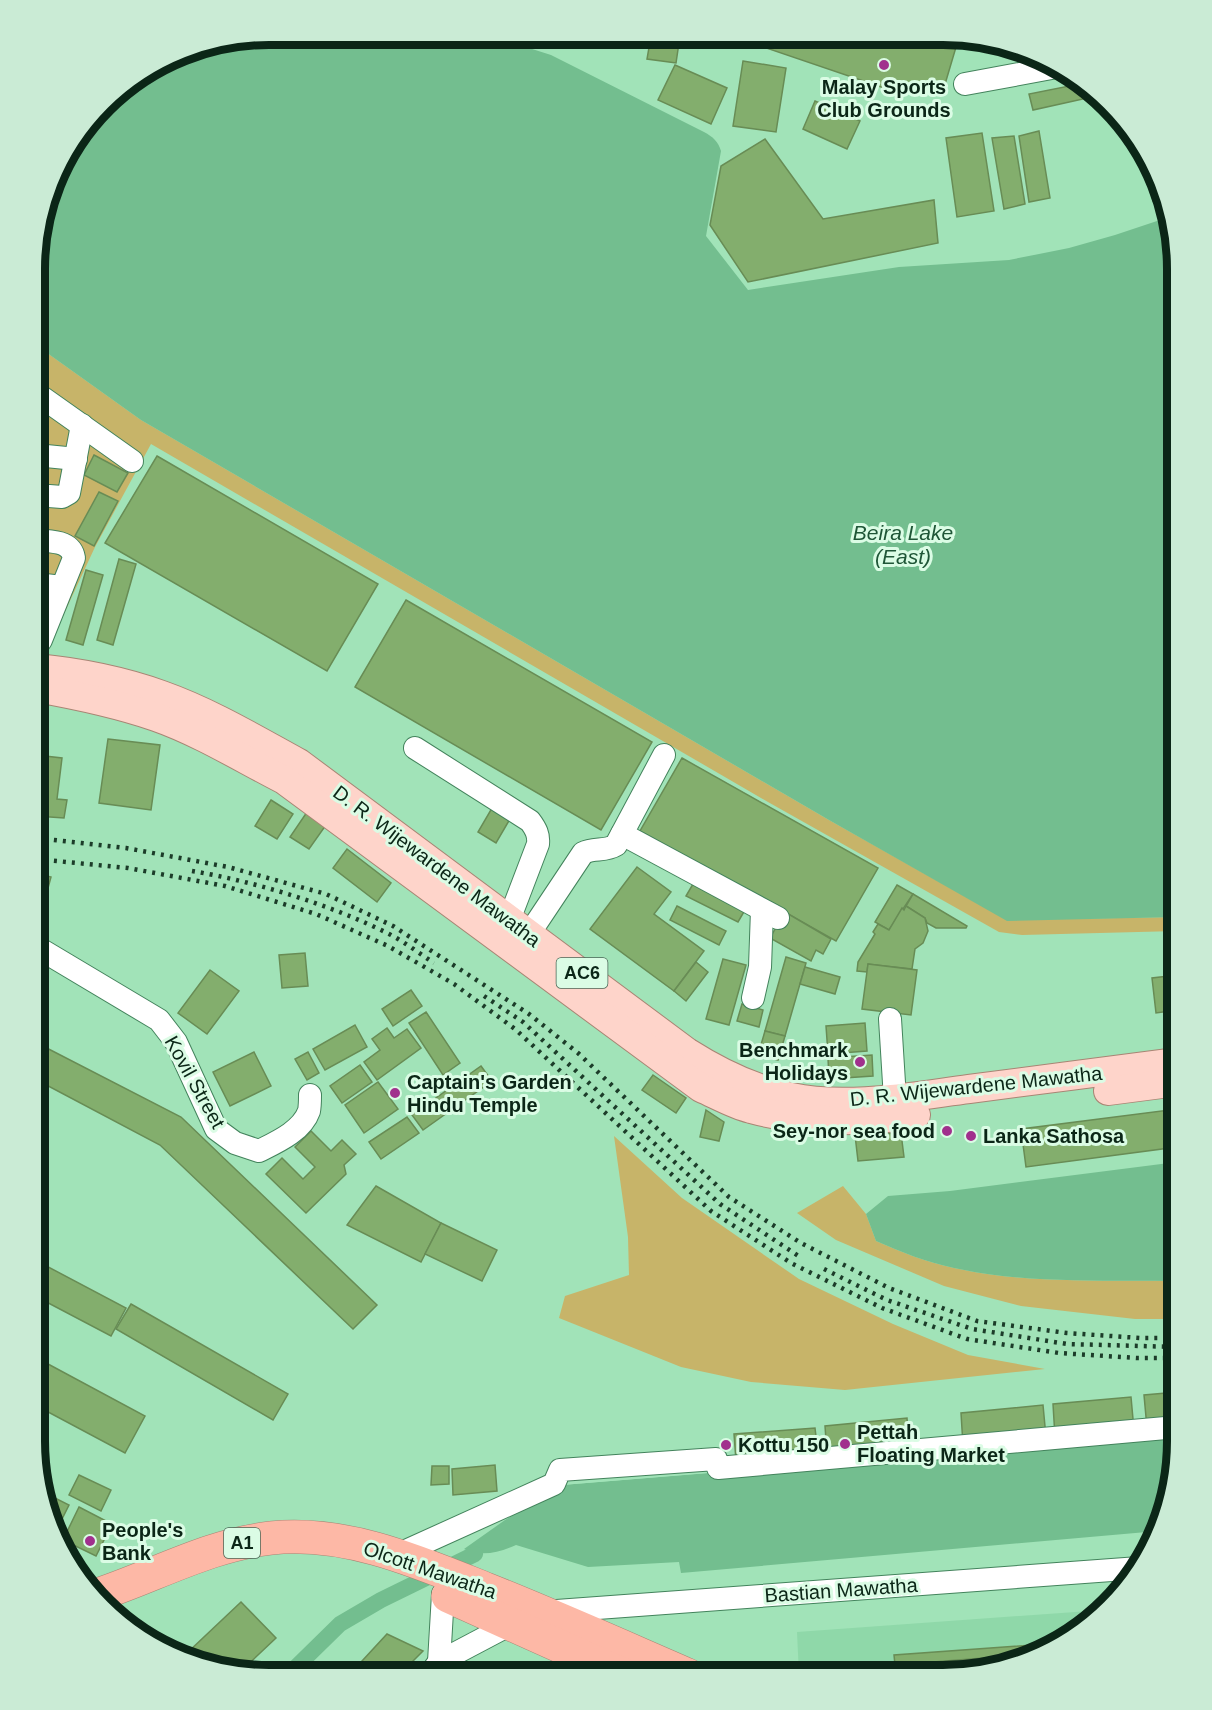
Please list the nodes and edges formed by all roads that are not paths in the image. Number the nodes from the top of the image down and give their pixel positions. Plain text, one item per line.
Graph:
1 (1044, 69) edge
2 (965, 84) dead end
3 (45, 399) edge
4 (45, 408) edge
5 (59, 409) junction
6 (82, 425) junction
7 (45, 456) edge
8 (76, 459) junction
9 (132, 461) dead end
10 (45, 496) edge
11 (45, 541) edge
12 (45, 585) edge
13 (62, 587) junction
14 (45, 622) edge
15 (45, 670) edge
16 (45, 690) edge
17 (415, 748) dead end
18 (664, 755) dead end
19 (622, 834) junction
20 (523, 919) junction
21 (45, 952) edge
22 (753, 998) dead end
23 (890, 1019) dead end
24 (1167, 1063) edge
25 (1167, 1083) edge
26 (310, 1095) dead end
27 (895, 1099) junction
28 (1167, 1428) edge
29 (385, 1561) junction
30 (1126, 1569) edge
31 (442, 1585) junction
32 (104, 1592) edge
33 (118, 1606) edge
34 (543, 1611) junction
35 (511, 1624) junction
36 (434, 1665) edge
37 (439, 1665) edge
38 (602, 1665) edge
39 (665, 1665) edge

1 - 2 street
3 - 5 street
4 - 5 street
5 - 6 street
6 - 8 street
6 - 9 street
7 - 8 street
8 - 10 street
11 - 13 street
12 - 13 street
13 - 14 street
15 - 20 main road, D. R. Wijewardene Mawatha / AC6
16 - 25 main road, D. R. Wijewardene Mawatha / AC6
17 - 20 street
18 - 19 street
19 - 20 street
19 - 22 street
20 - 27 main road, D. R. Wijewardene Mawatha / AC6
21 - 26 street, Kovil Street
23 - 27 street
24 - 27 main road, D. R. Wijewardene Mawatha / AC6
28 - 29 street
29 - 31 highway, Olcott Mawatha / A1
29 - 32 highway, Olcott Mawatha / A1
29 - 33 highway, Olcott Mawatha / A1
30 - 34 street, Bastian Mawatha
31 - 34 highway, Olcott Mawatha / A1
31 - 35 highway, Olcott Mawatha / A1
31 - 36 street
34 - 35 street, Bastian Mawatha
34 - 39 highway, Olcott Mawatha / A1
35 - 37 street, Bastian Mawatha
35 - 38 highway, Olcott Mawatha / A1

